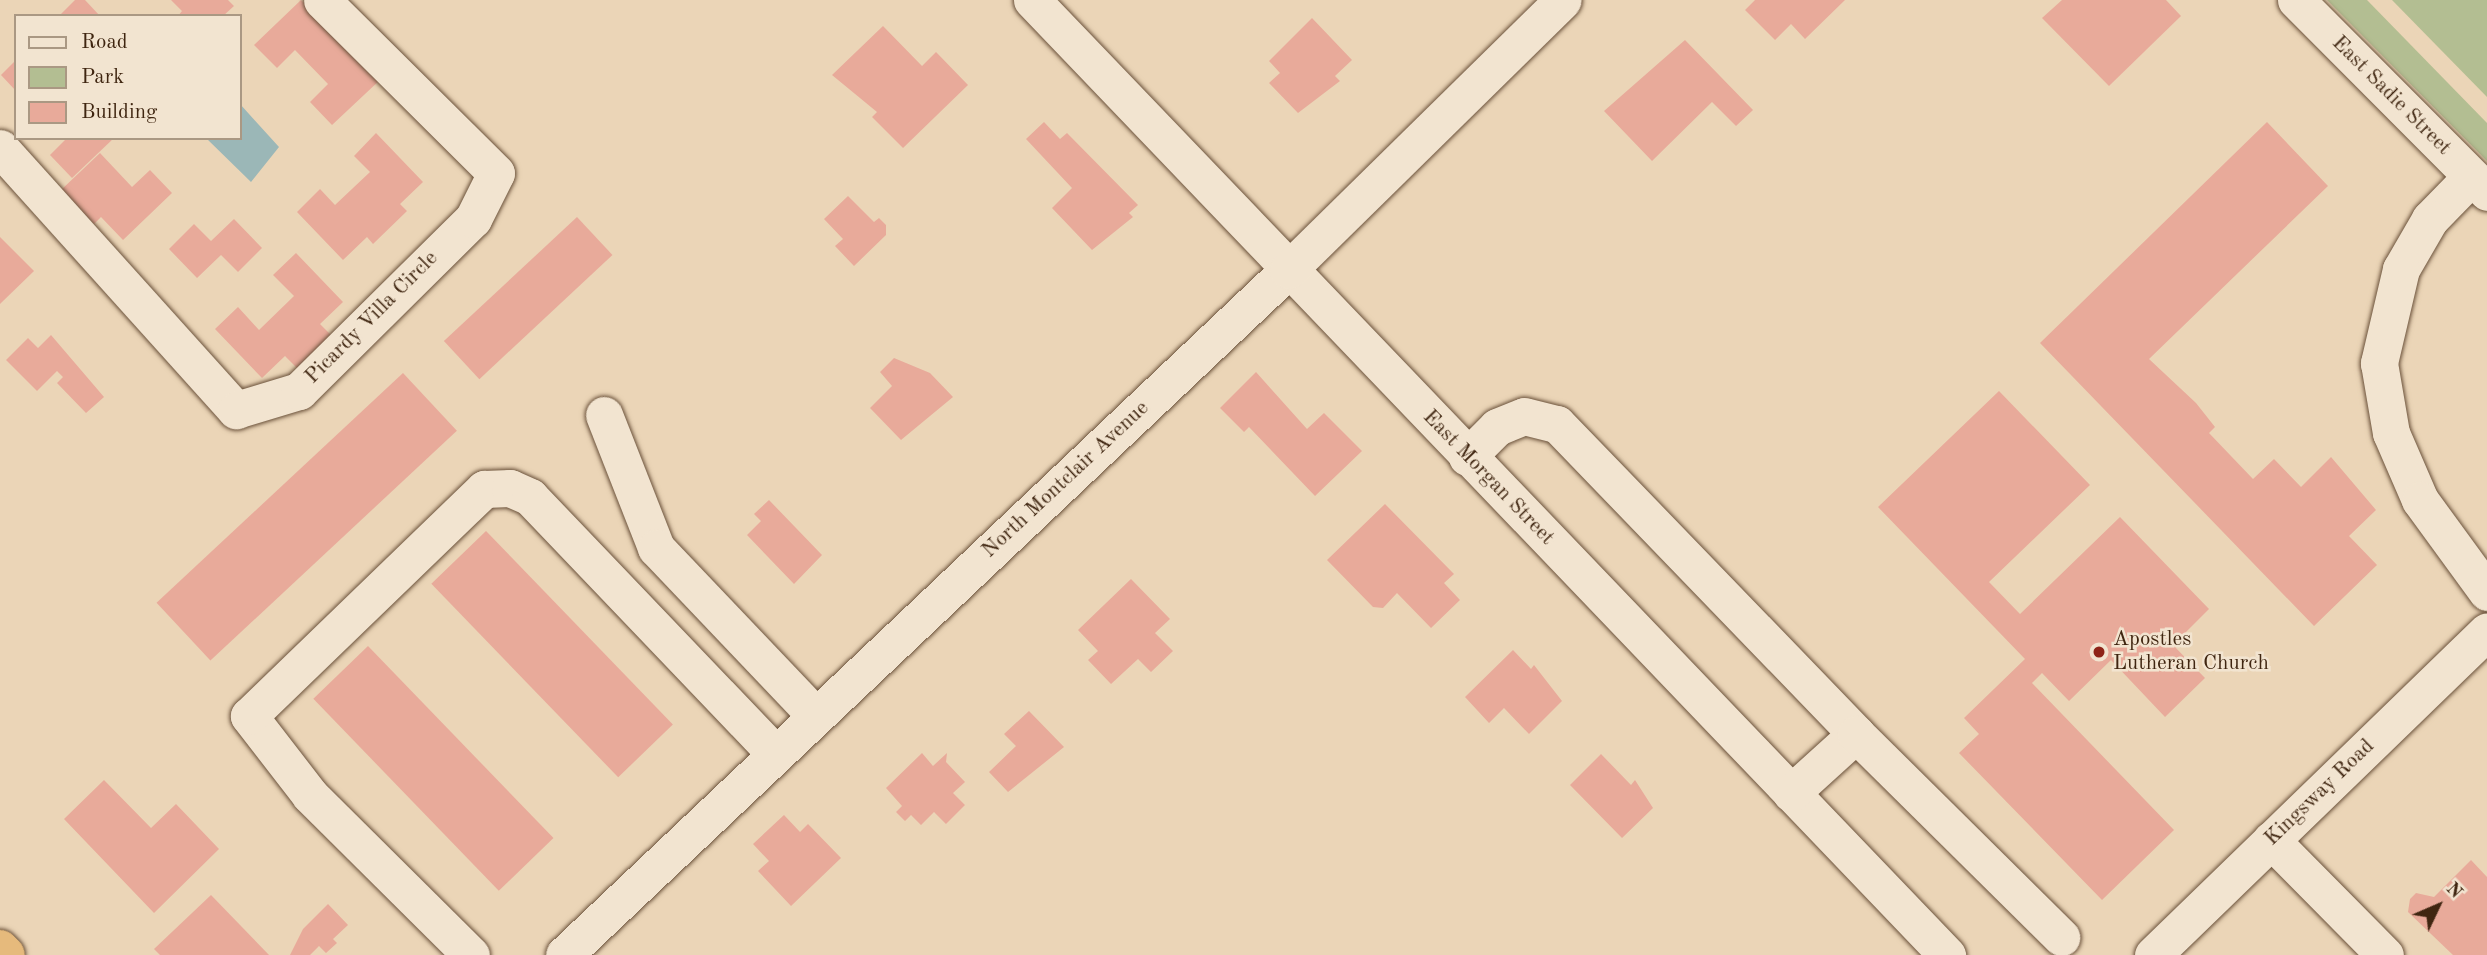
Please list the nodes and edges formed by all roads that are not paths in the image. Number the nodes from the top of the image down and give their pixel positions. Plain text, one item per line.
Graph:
1 (322, 0) edge
2 (1032, 0) edge
3 (1563, 0) edge
4 (2296, 0) edge
5 (0, 148) edge
6 (2479, 184) edge
7 (1288, 270) junction
8 (604, 415) dead end
9 (1467, 457) junction
10 (2487, 592) edge
11 (2486, 634) edge
12 (816, 716) junction
13 (1856, 734) junction
14 (776, 754) junction
15 (1791, 793) junction
16 (2271, 841) junction
17 (2061, 937) dead end
18 (0, 950) edge
19 (6, 955) edge
20 (471, 955) edge
21 (564, 955) edge
22 (1947, 955) edge
23 (2153, 955) edge
24 (2385, 955) edge

1 - 5 street, Picardy Villa Circle
2 - 7 street, East Morgan Street
3 - 7 street, North Montclair Avenue
4 - 6 street, East Sadie Street
6 - 10 street
7 - 9 street, East Morgan Street
7 - 12 street, North Montclair Avenue
8 - 12 street
9 - 13 street
9 - 15 street, East Morgan Street
11 - 16 street, Kingsway Road
12 - 14 street, North Montclair Avenue
13 - 15 street
13 - 17 street
14 - 20 street
14 - 21 street, North Montclair Avenue
15 - 22 street, East Morgan Street
16 - 23 street, Kingsway Road
16 - 24 street
18 - 19 highway

